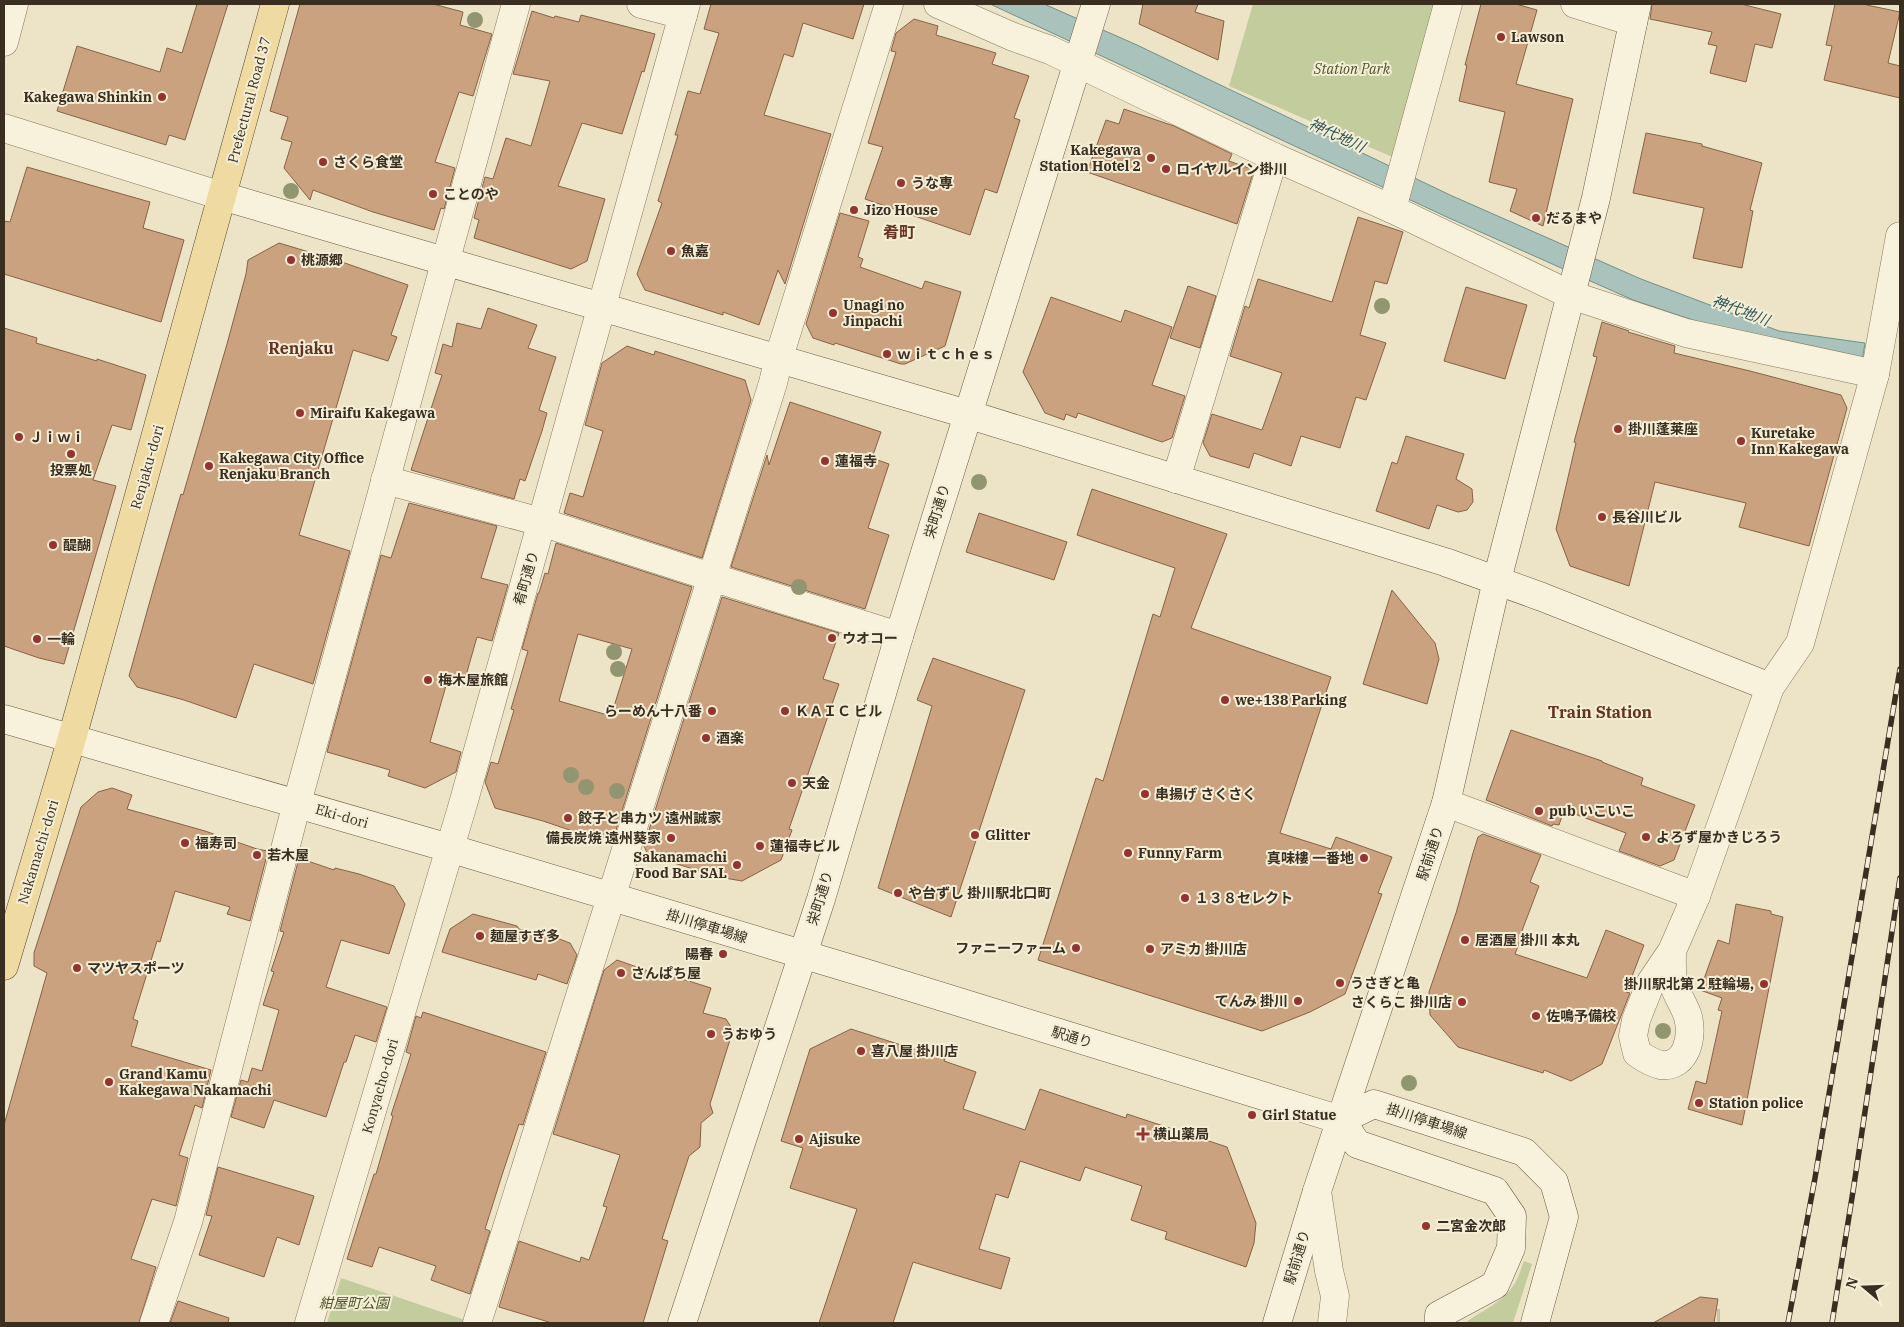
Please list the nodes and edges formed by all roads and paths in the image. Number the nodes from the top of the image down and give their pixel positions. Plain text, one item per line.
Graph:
1 (14, 4) edge
2 (275, 4) edge
3 (516, 4) edge
4 (641, 4) edge
5 (889, 4) edge
6 (938, 4) edge
7 (1448, 4) edge
8 (1575, 4) edge
9 (1091, 5) edge
10 (684, 9) edge
11 (1635, 13) edge
12 (4, 42) edge
13 (1078, 63) junction
14 (4, 128) edge
15 (1274, 157) junction
16 (222, 196) junction
17 (1393, 206) junction
18 (1900, 236) edge
19 (446, 262) junction
20 (1571, 295) junction
21 (602, 308) junction
22 (779, 357) junction
23 (1875, 374) junction
24 (967, 414) junction
25 (1176, 479) junction
26 (385, 480) junction
27 (541, 522) junction
28 (711, 578) junction
29 (1497, 580) junction
30 (899, 636) junction
31 (1770, 687) junction
32 (4, 719) edge
33 (72, 738) junction
34 (296, 802) junction
35 (1446, 803) junction
36 (449, 848) junction
37 (1696, 896) junction
38 (612, 898) junction
39 (1672, 951) dead end
40 (803, 954) junction
41 (4, 966) edge
42 (1341, 1120) junction
43 (1317, 1191) junction
44 (1435, 1320) edge
45 (154, 1323) edge
46 (309, 1323) edge
47 (477, 1323) edge
48 (682, 1323) edge
49 (1277, 1323) edge
50 (1332, 1323) edge
51 (1535, 1323) edge

1 - 12 street
2 - 16 main road, Prefectural Road 37
3 - 19 street
4 - 10 street
5 - 22 street
6 - 13 street
7 - 17 street
8 - 11 street
9 - 13 street, 栄町通り
10 - 21 street, 肴町通り
11 - 20 street, 駅前通り
13 - 15 street
13 - 24 street, 栄町通り
14 - 16 street
15 - 17 street
15 - 25 street
16 - 19 street
16 - 33 main road, Renjaku-dori
17 - 20 street
18 - 23 street
19 - 21 street
19 - 26 street
20 - 23 street
20 - 29 street, 駅前通り
21 - 22 street
21 - 27 street, 肴町通り
22 - 24 street
22 - 28 street
23 - 31 street
24 - 25 street
24 - 30 street, 栄町通り
25 - 29 street
26 - 27 street
26 - 34 street
27 - 28 street
27 - 36 street, 肴町通り
28 - 30 street
28 - 38 street
29 - 31 street
29 - 35 street, 駅前通り
30 - 40 street, 栄町通り
31 - 37 street
32 - 33 street, Eki-dori
33 - 34 street, Eki-dori
33 - 41 main road, Nakamachi-dori
34 - 36 street, Eki-dori
34 - 45 street
35 - 37 street
35 - 42 street, 駅前通り
36 - 38 street, Eki-dori
36 - 46 street, Konyacho-dori
37 - 39 street
38 - 40 street, 掛川停車場線
38 - 47 street
40 - 42 street, 駅通り
40 - 48 street, 栄町通り
42 - 43 street, 駅前通り
42 - 44 street
42 - 51 street, 掛川停車場線
43 - 49 street, 駅前通り
43 - 50 street

